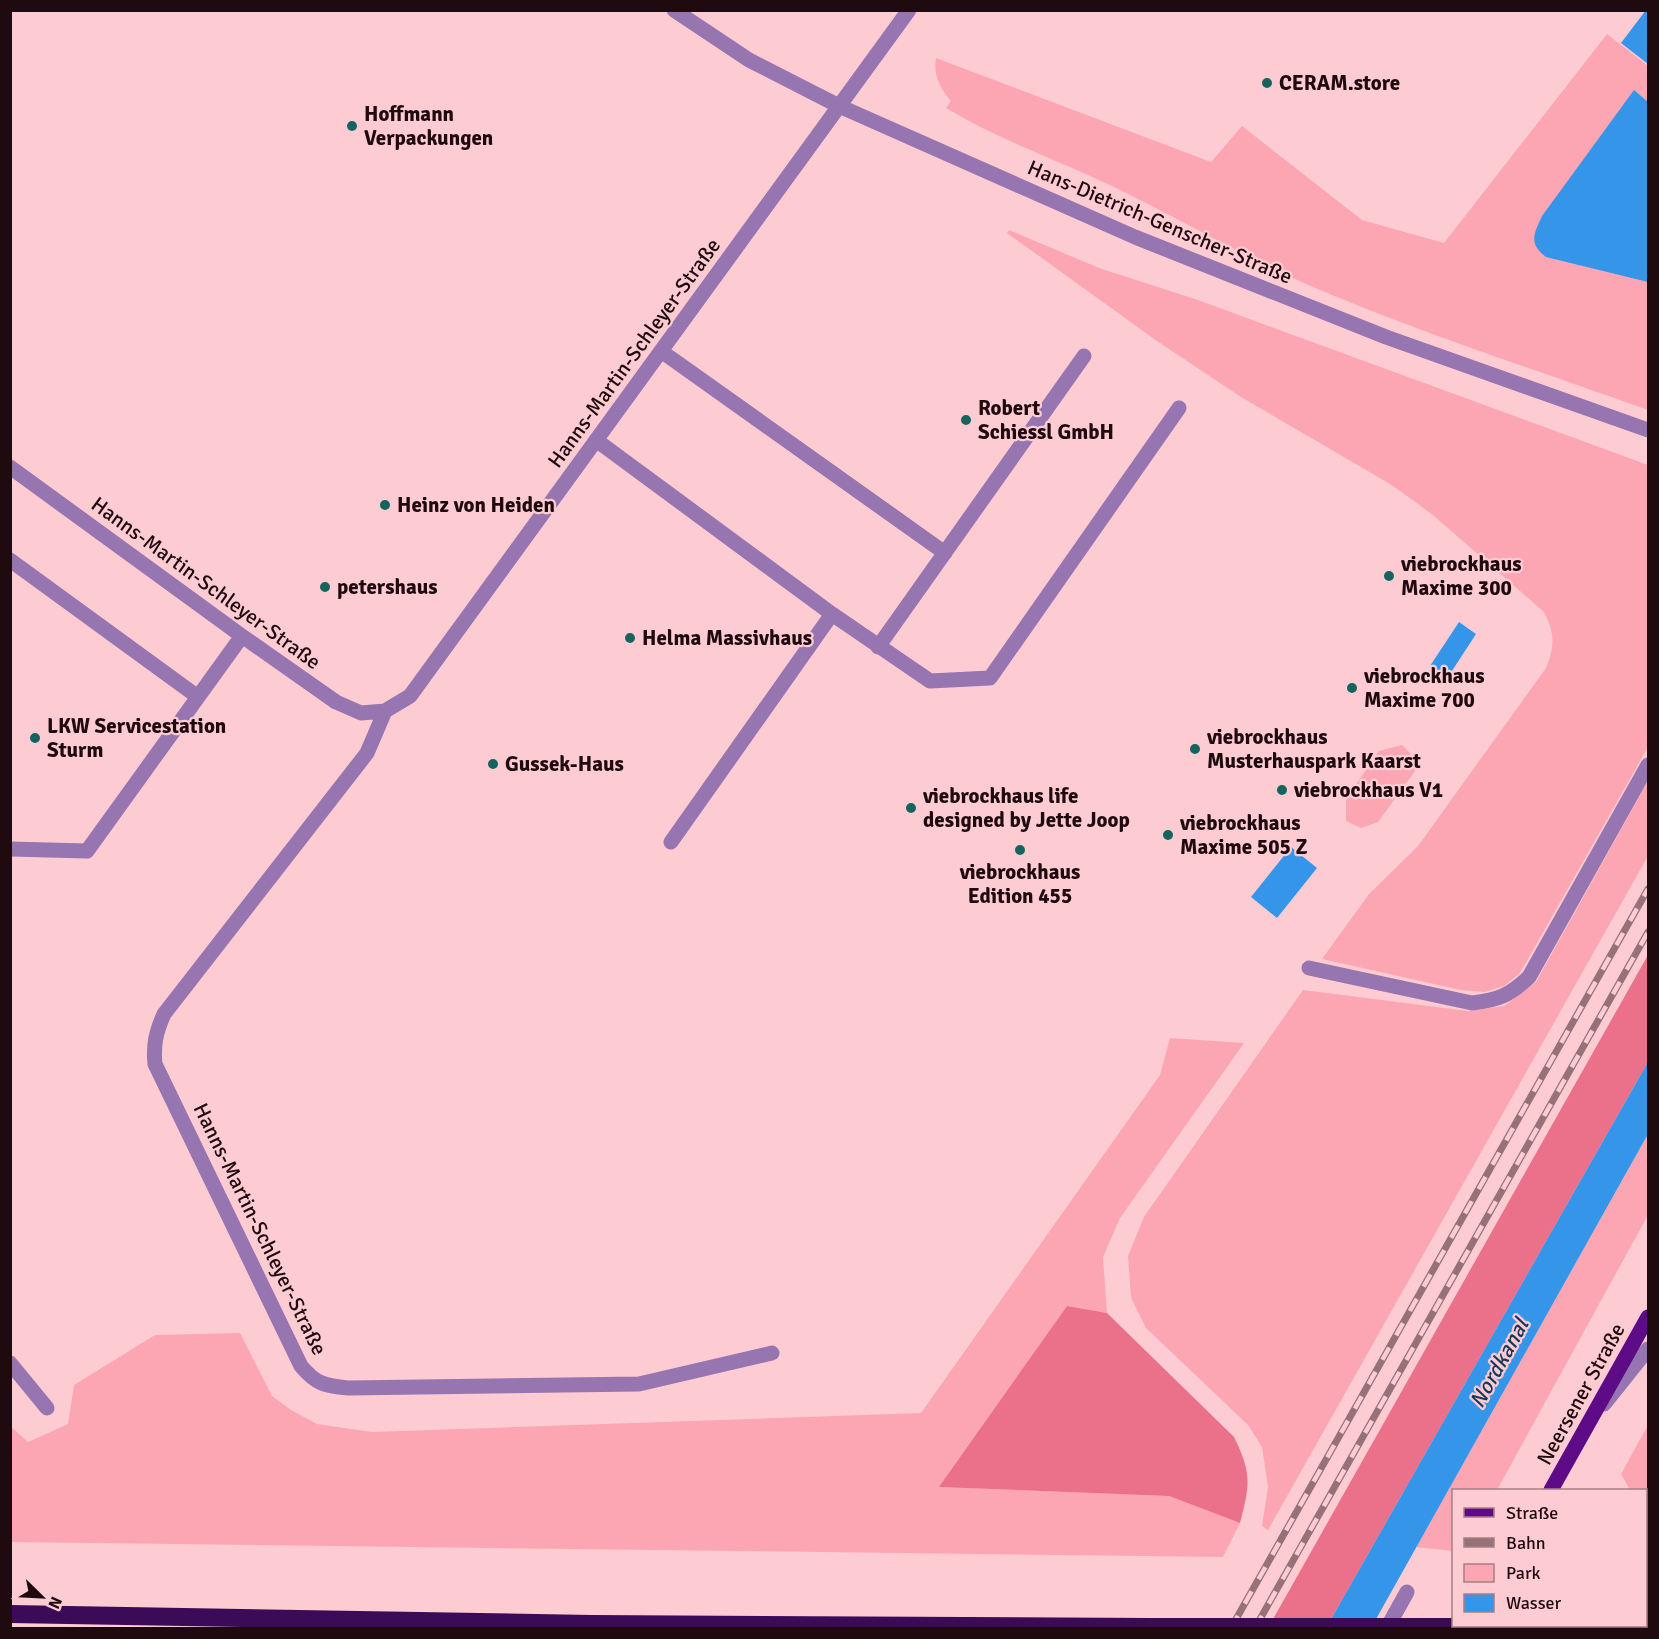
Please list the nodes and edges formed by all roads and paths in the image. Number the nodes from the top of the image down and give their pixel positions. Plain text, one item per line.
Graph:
1 (674, 10) edge
2 (909, 10) edge
3 (839, 106) junction
4 (661, 351) junction
5 (1084, 356) dead end
6 (1179, 408) dead end
7 (1648, 430) edge
8 (596, 440) junction
9 (11, 468) edge
10 (945, 553) junction
11 (10, 560) edge
12 (832, 614) junction
13 (242, 636) junction
14 (878, 646) junction
15 (198, 697) junction
16 (385, 711) junction
17 (1648, 765) edge
18 (670, 842) dead end
19 (10, 849) edge
20 (1309, 968) dead end
21 (1648, 1317) edge
22 (1648, 1349) edge
23 (772, 1353) dead end
24 (10, 1363) edge
25 (48, 1408) dead end
26 (1591, 1420) junction
27 (1552, 1489) edge
28 (1407, 1592) dead end
29 (10, 1614) edge
30 (1151, 1627) edge
31 (1542, 1627) edge
32 (1387, 1629) edge

1 - 3 street, Hans-Dietrich-Genscher-Straße
2 - 3 street, Hanns-Martin-Schleyer-Straße
3 - 4 street, Hanns-Martin-Schleyer-Straße
3 - 7 street, Hans-Dietrich-Genscher-Straße
4 - 8 street, Hanns-Martin-Schleyer-Straße
4 - 10 street
5 - 10 street
6 - 14 street
8 - 12 street
8 - 16 street, Hanns-Martin-Schleyer-Straße
9 - 13 street, Hanns-Martin-Schleyer-Straße
10 - 14 street
11 - 15 street
12 - 14 street
12 - 18 street
13 - 15 street
13 - 16 street, Hanns-Martin-Schleyer-Straße
15 - 19 street
16 - 23 street, Hanns-Martin-Schleyer-Straße
17 - 20 street
21 - 26 main road, Neersener Straße
22 - 26 street
24 - 25 street
26 - 27 main road, Neersener Straße
28 - 32 street
29 - 30 highway
30 - 31 highway, bridge

